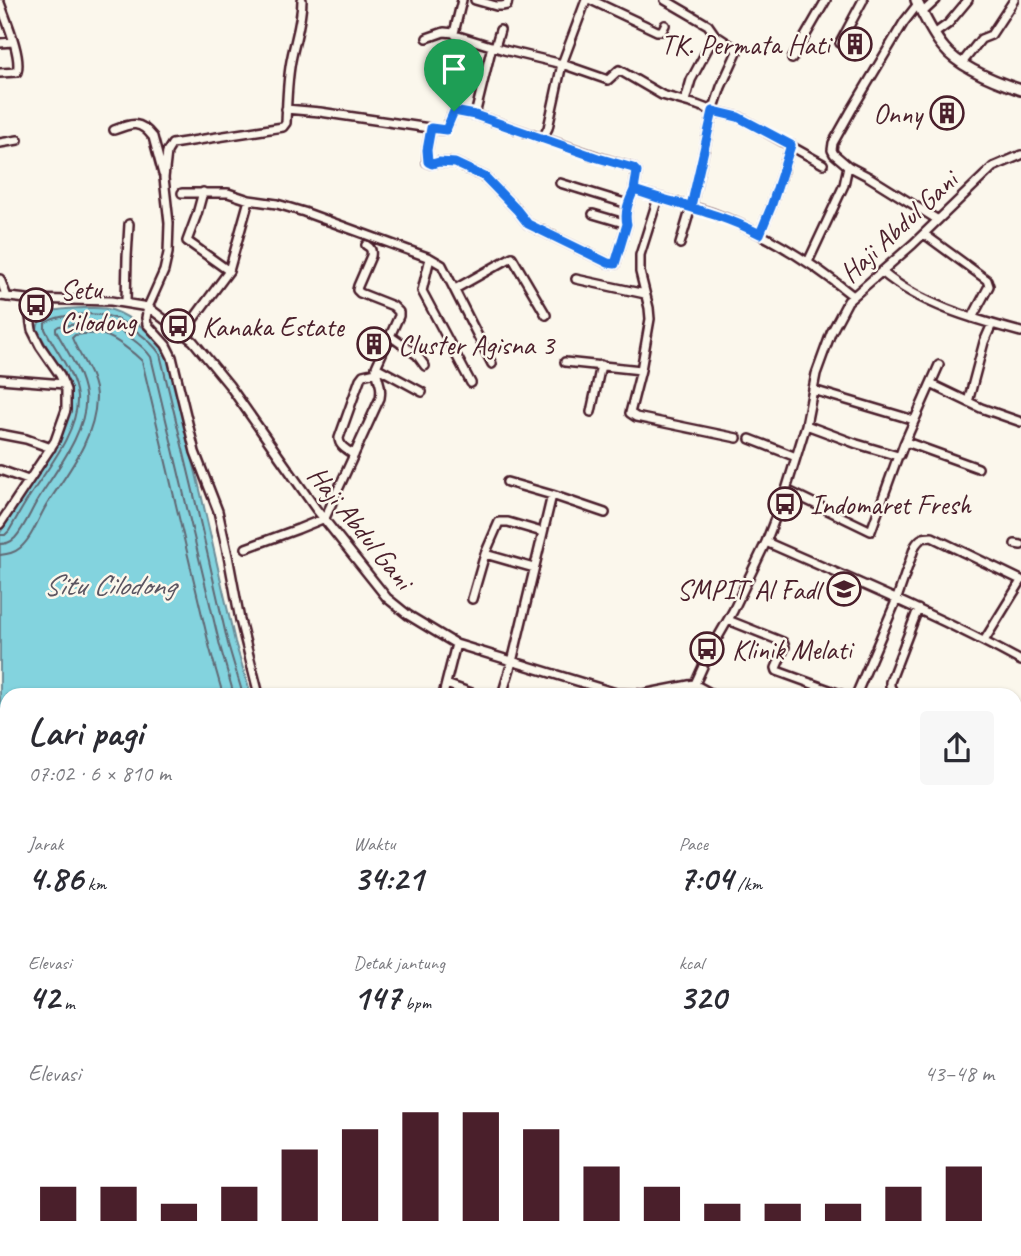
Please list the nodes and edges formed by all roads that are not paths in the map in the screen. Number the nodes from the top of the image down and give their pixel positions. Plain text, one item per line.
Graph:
1 (302, 0) edge
2 (462, 0) edge
3 (475, 0) edge
4 (508, 0) edge
5 (589, 0) edge
6 (665, 0) edge
7 (826, 0) edge
8 (863, 0) edge
9 (936, 0) edge
10 (968, 0) edge
11 (1014, 0) edge
12 (0, 3) edge
13 (919, 5) edge
14 (665, 25) dead end
15 (500, 30) dead end
16 (454, 33) junction
17 (934, 34) junction
18 (715, 36) junction
19 (427, 38) dead end
20 (13, 42) junction
21 (0, 43) edge
22 (839, 43) dead end
23 (493, 47) junction
24 (792, 59) dead end
25 (961, 63) junction
26 (562, 64) junction
27 (0, 73) edge
28 (1021, 90) edge
29 (685, 101) junction
30 (286, 109) junction
31 (713, 111) junction
32 (475, 115) junction
33 (431, 128) junction
34 (114, 130) dead end
35 (543, 138) junction
36 (18, 140) dead end
37 (0, 142) edge
38 (791, 145) junction
39 (1021, 155) edge
40 (823, 164) dead end
41 (848, 166) junction
42 (164, 178) junction
43 (560, 183) dead end
44 (634, 190) junction
45 (203, 192) junction
46 (182, 193) dead end
47 (658, 198) junction
48 (249, 200) junction
49 (628, 204) junction
50 (691, 206) junction
51 (593, 214) dead end
52 (938, 219) junction
53 (129, 223) dead end
54 (627, 224) junction
55 (760, 234) junction
56 (923, 234) junction
57 (680, 244) dead end
58 (366, 245) dead end
59 (430, 258) junction
60 (808, 262) junction
61 (229, 271) junction
62 (882, 272) junction
63 (576, 278) dead end
64 (0, 279) edge
65 (455, 289) junction
66 (645, 294) junction
67 (853, 296) junction
68 (3, 297) edge
69 (27, 299) junction
70 (126, 302) junction
71 (148, 307) junction
72 (546, 315) dead end
73 (972, 318) junction
74 (992, 324) junction
75 (1021, 332) edge
76 (183, 333) junction
77 (390, 336) junction
78 (565, 362) dead end
79 (492, 364) dead end
80 (601, 365) junction
81 (939, 365) dead end
82 (425, 366) dead end
83 (376, 369) junction
84 (641, 370) junction
85 (0, 379) edge
86 (471, 383) dead end
87 (64, 384) junction
88 (930, 384) junction
89 (813, 390) junction
90 (422, 392) dead end
91 (968, 402) junction
92 (591, 412) dead end
93 (914, 421) junction
94 (1021, 422) edge
95 (806, 425) junction
96 (0, 434) edge
97 (737, 438) dead end
98 (750, 439) dead end
99 (904, 444) junction
100 (51, 448) junction
101 (354, 455) junction
102 (898, 456) junction
103 (796, 457) junction
104 (978, 468) dead end
105 (0, 470) edge
106 (28, 480) junction
107 (507, 482) dead end
108 (786, 490) junction
109 (552, 495) junction
110 (605, 513) dead end
111 (325, 518) junction
112 (0, 524) edge
113 (542, 532) junction
114 (766, 542) junction
115 (246, 548) dead end
116 (485, 554) junction
117 (534, 568) junction
118 (1021, 581) edge
119 (472, 599) dead end
120 (896, 601) junction
121 (918, 609) junction
122 (728, 620) junction
123 (984, 641) junction
124 (456, 644) junction
125 (1021, 661) edge
126 (512, 662) junction
127 (446, 684) junction
128 (694, 684) junction
129 (257, 688) edge
130 (445, 688) edge
131 (458, 688) edge
132 (504, 688) edge
133 (600, 688) edge
134 (674, 688) edge
135 (693, 688) edge
136 (701, 688) edge
137 (824, 688) edge
138 (859, 688) edge
139 (891, 688) edge

1 - 30 street
2 - 16 street
3 - 4 street
5 - 14 street
5 - 26 street
6 - 18 street
7 - 24 street
8 - 22 street
9 - 13 street
10 - 17 street
11 - 25 street
12 - 20 street
13 - 17 street
13 - 41 street
15 - 23 street
16 - 19 street
16 - 23 street
17 - 25 street
18 - 29 street
18 - 31 street
20 - 21 street
20 - 27 street
23 - 26 street
23 - 32 street
25 - 28 street
26 - 29 street
26 - 35 street
29 - 31 street
30 - 33 street
30 - 42 street
31 - 38 street
31 - 50 street
32 - 33 street
32 - 35 street
33 - 54 street
34 - 42 street
35 - 44 street
36 - 37 street
38 - 40 street
38 - 55 street
39 - 52 street, Haji Abdul Gani
41 - 52 street
41 - 60 street
42 - 71 street
43 - 49 street
44 - 47 street
44 - 49 street
45 - 46 street
45 - 48 street
45 - 61 street
47 - 50 street
47 - 66 street
48 - 59 street
48 - 61 street
49 - 54 street
50 - 55 street
50 - 57 street
51 - 54 street
52 - 56 street, Haji Abdul Gani
53 - 70 street
55 - 60 street
56 - 62 street, Haji Abdul Gani
56 - 73 street
58 - 77 street
59 - 65 street
59 - 86 street
60 - 67 street
61 - 76 street
62 - 67 street, Haji Abdul Gani
62 - 73 street
63 - 66 street
64 - 68 street
65 - 72 street
65 - 79 street
66 - 84 street
67 - 89 street, Haji Abdul Gani
68 - 69 street, Haji Abdul Gani
69 - 70 street, Haji Abdul Gani
69 - 87 street
70 - 71 street, Haji Abdul Gani
71 - 76 street, Haji Abdul Gani
71 - 129 street
73 - 74 street
74 - 75 street
74 - 91 street
76 - 111 street, Haji Abdul Gani
77 - 82 street
77 - 83 street
78 - 80 street
80 - 84 street
80 - 92 street
81 - 88 street
83 - 90 street
83 - 101 street
83 - 101 street
84 - 97 street
85 - 87 street
87 - 100 street
88 - 91 street
88 - 93 street
89 - 93 street
89 - 95 street, Haji Abdul Gani
91 - 94 street
93 - 99 street
95 - 102 street
95 - 103 street, Haji Abdul Gani
96 - 100 street
98 - 103 street
99 - 102 street
99 - 104 street
100 - 106 street
101 - 111 street
102 - 108 street
103 - 108 street, Haji Abdul Gani
105 - 106 street
106 - 112 street
107 - 109 street
108 - 114 street, Haji Abdul Gani
109 - 110 street
109 - 113 street
111 - 115 street
111 - 124 street, Haji Abdul Gani
113 - 116 street
113 - 117 street
114 - 120 street
114 - 122 street, Haji Abdul Gani
116 - 117 street
116 - 119 street
117 - 126 street
118 - 120 street
118 - 123 street
120 - 121 street
120 - 138 street
121 - 123 street
121 - 139 street
122 - 128 street, Haji Abdul Gani
122 - 137 street
123 - 125 street
124 - 126 street, Haji Abdul Gani
124 - 127 street
126 - 132 street
126 - 133 street, Haji Abdul Gani
127 - 130 street
127 - 131 street
128 - 134 street, Haji Abdul Gani
128 - 135 street
128 - 136 street

